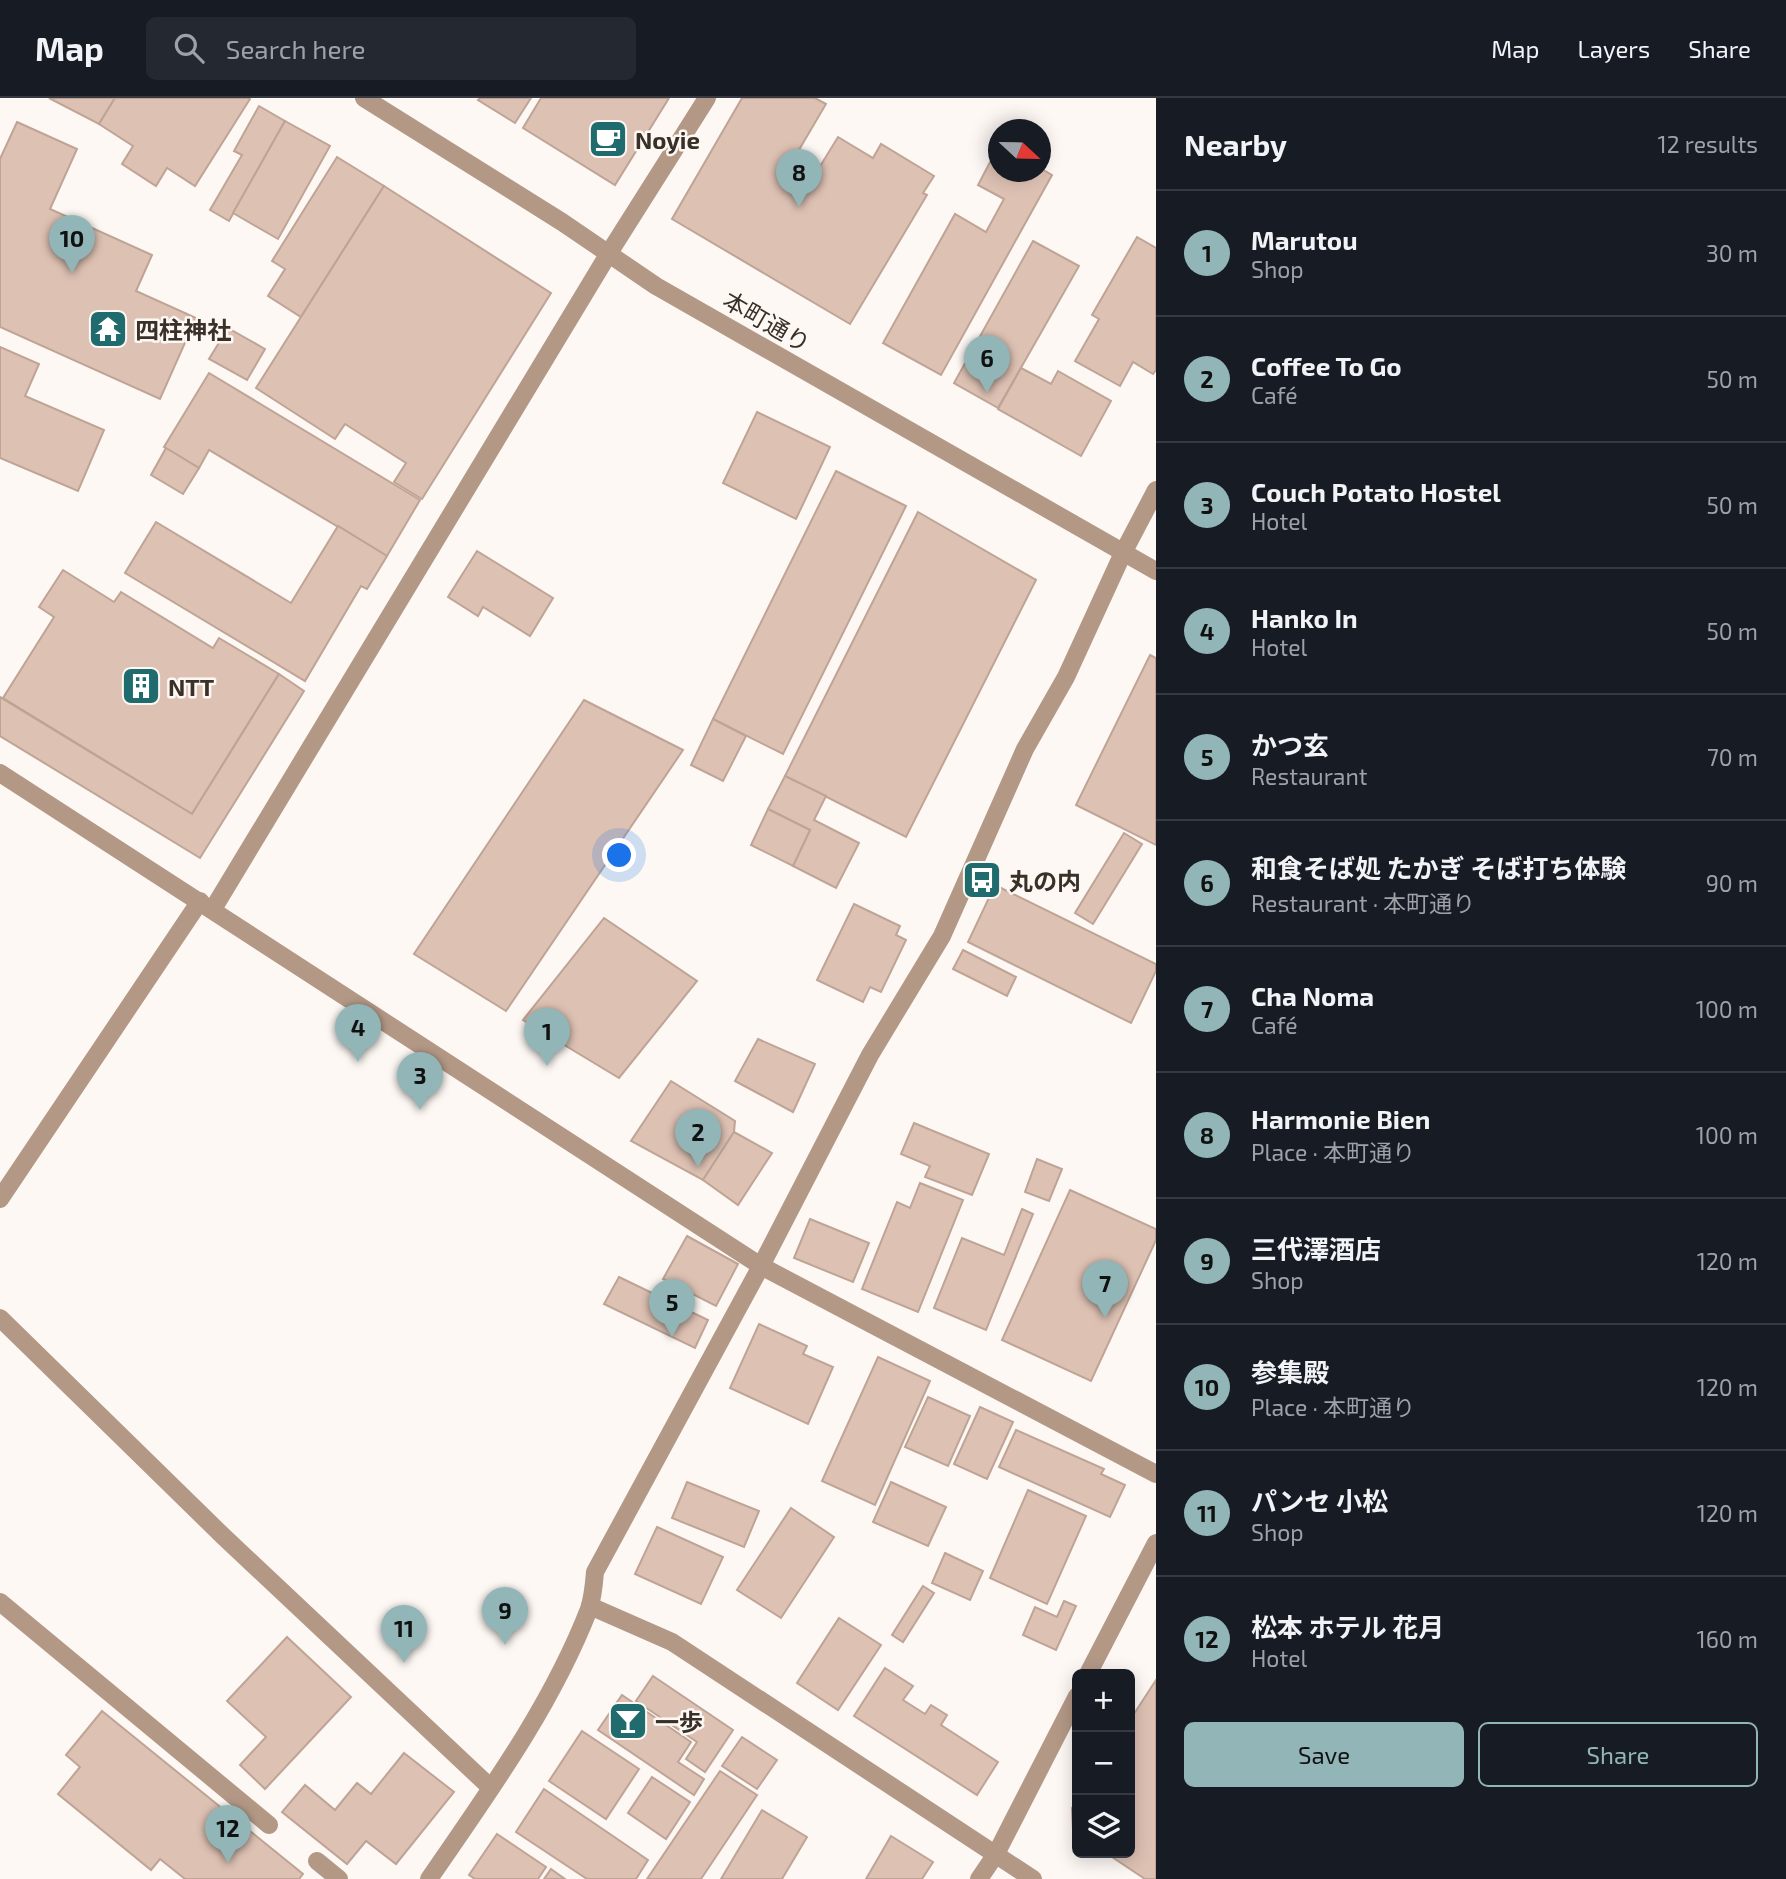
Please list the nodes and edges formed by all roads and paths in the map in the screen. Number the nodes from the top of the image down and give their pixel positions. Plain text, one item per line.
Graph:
1 (364, 98) edge
2 (707, 98) edge
3 (609, 253) junction
4 (1156, 490) edge
5 (1123, 553) junction
6 (1156, 571) edge
7 (0, 772) edge
8 (207, 905) junction
9 (0, 1199) edge
10 (761, 1266) junction
11 (0, 1318) edge
12 (1156, 1474) edge
13 (1156, 1543) edge
14 (0, 1602) edge
15 (590, 1606) junction
16 (1091, 1669) edge
17 (1072, 1706) edge
18 (491, 1788) junction
19 (269, 1825) dead end
20 (996, 1854) junction
21 (317, 1861) dead end
22 (340, 1879) edge
23 (429, 1879) edge
24 (979, 1879) edge
25 (1032, 1879) edge

1 - 3 street, 本町通り
2 - 3 street
3 - 5 street, 本町通り
3 - 8 street
4 - 5 street
5 - 6 street, 本町通り
5 - 10 street
7 - 8 street
8 - 9 street
8 - 10 street
10 - 12 street
10 - 15 street
11 - 18 street
13 - 16 street
14 - 19 street
15 - 18 street
15 - 20 street
17 - 20 street
18 - 23 street
20 - 24 street
20 - 25 street
21 - 22 street

